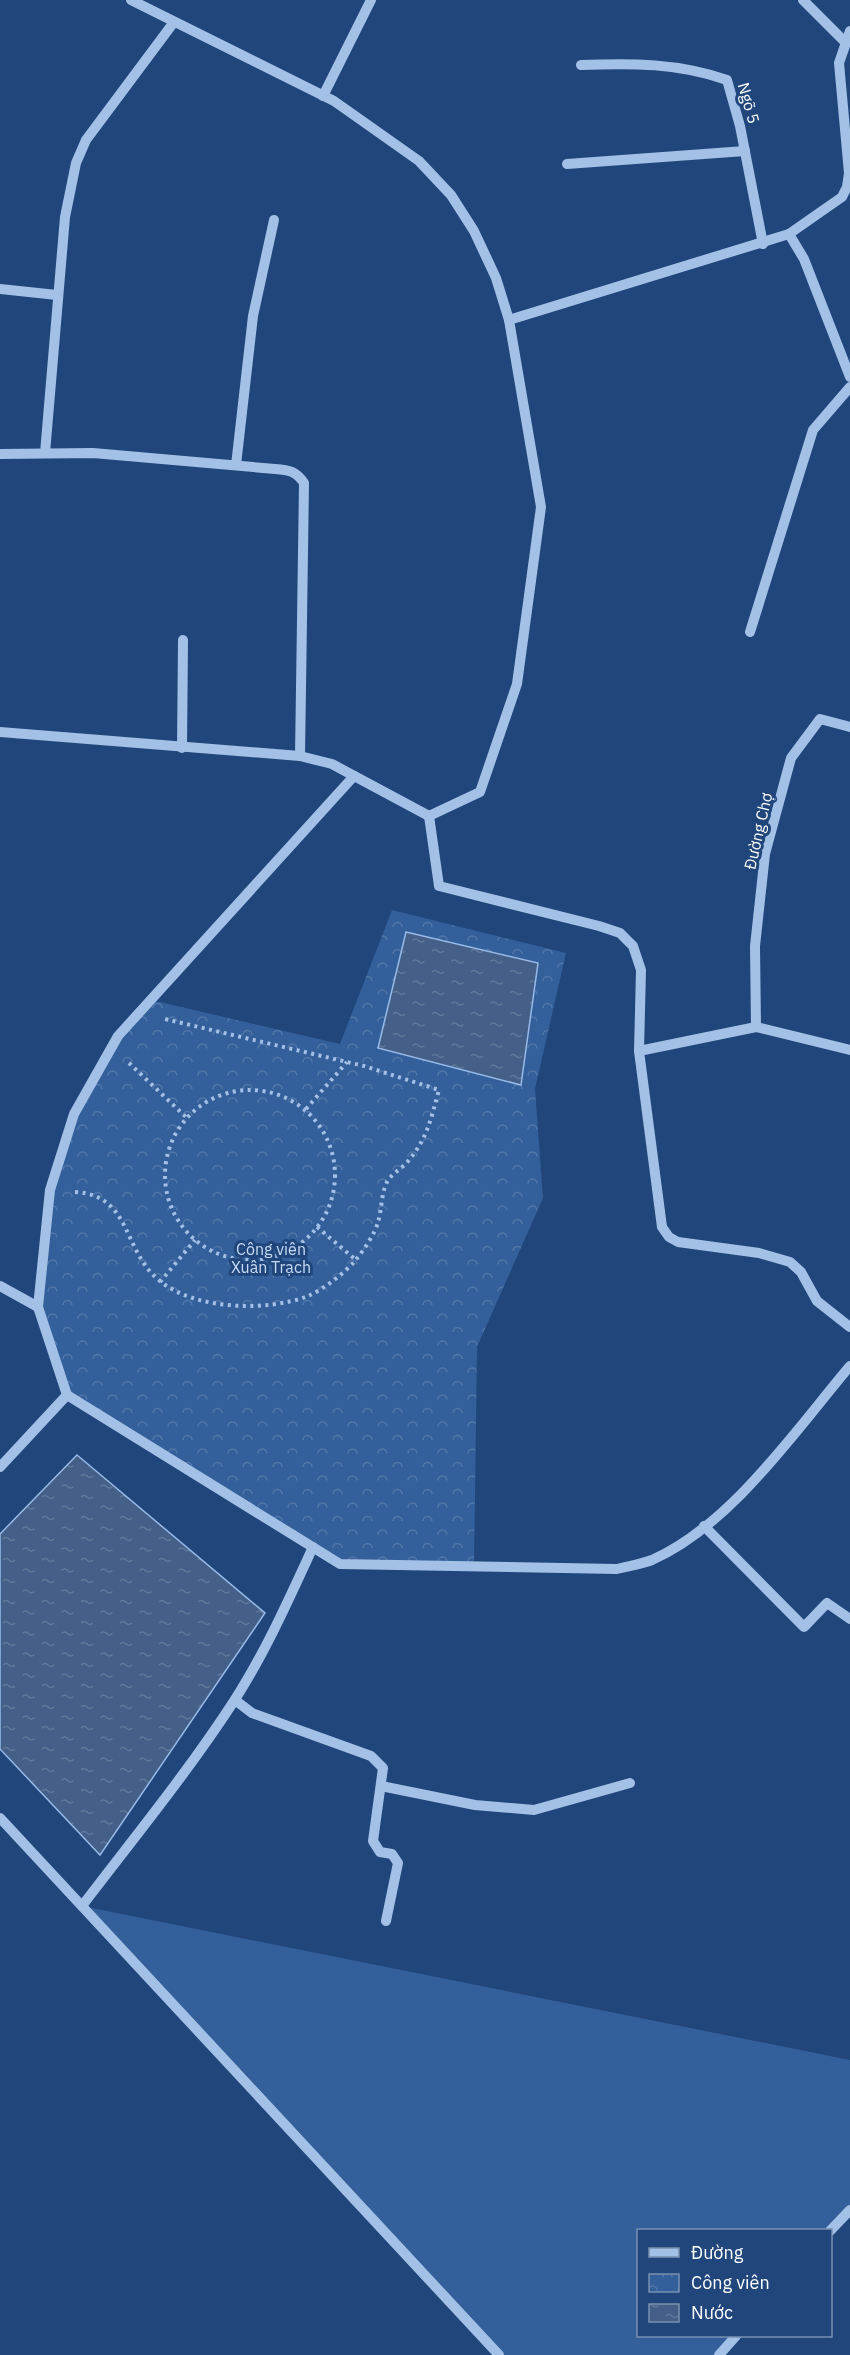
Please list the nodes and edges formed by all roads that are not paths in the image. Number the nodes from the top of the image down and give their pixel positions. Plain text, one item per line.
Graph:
1 (131, 0) edge
2 (371, 0) edge
3 (803, 0) edge
4 (174, 22) junction
5 (848, 36) edge
6 (581, 65) dead end
7 (323, 96) junction
8 (745, 151) junction
9 (567, 164) dead end
10 (274, 219) dead end
11 (789, 234) junction
12 (763, 244) junction
13 (0, 289) edge
14 (57, 295) junction
15 (509, 320) junction
16 (850, 377) edge
17 (850, 387) edge
18 (45, 453) junction
19 (0, 454) edge
20 (236, 465) junction
21 (750, 632) dead end
22 (183, 640) dead end
23 (850, 727) edge
24 (0, 732) edge
25 (182, 748) junction
26 (300, 756) junction
27 (354, 776) junction
28 (429, 816) junction
29 (756, 1027) junction
30 (850, 1050) edge
31 (639, 1051) junction
32 (0, 1286) edge
33 (38, 1307) junction
34 (850, 1327) edge
35 (850, 1366) edge
36 (67, 1395) junction
37 (0, 1467) edge
38 (704, 1526) junction
39 (313, 1547) junction
40 (850, 1619) edge
41 (235, 1700) junction
42 (630, 1783) dead end
43 (381, 1786) junction
44 (0, 1818) edge
45 (82, 1906) junction
46 (386, 1921) dead end
47 (850, 2210) edge
48 (832, 2230) edge
49 (735, 2337) edge
50 (499, 2355) edge
51 (719, 2355) edge

1 - 4 street
2 - 7 street
3 - 5 street
4 - 7 street
4 - 14 street
5 - 11 street
6 - 8 street, Ngõ 5
7 - 15 street
8 - 9 street
8 - 12 street, Ngõ 5
10 - 20 street
11 - 12 street
11 - 16 street
12 - 15 street
13 - 14 street
14 - 18 street
15 - 28 street
17 - 21 street
18 - 19 street
18 - 20 street
20 - 26 street
22 - 25 street
23 - 29 street, Đường Chợ
24 - 25 street
25 - 26 street
26 - 27 street
27 - 28 street
27 - 33 street
28 - 31 street
29 - 30 street
29 - 31 street
31 - 34 street
32 - 33 street
33 - 36 street
35 - 38 street
36 - 37 street
36 - 39 street
38 - 39 street
38 - 40 street
39 - 41 street
41 - 43 street
41 - 45 street
42 - 43 street
43 - 46 street
44 - 45 street
45 - 50 street
47 - 48 street
49 - 51 street

